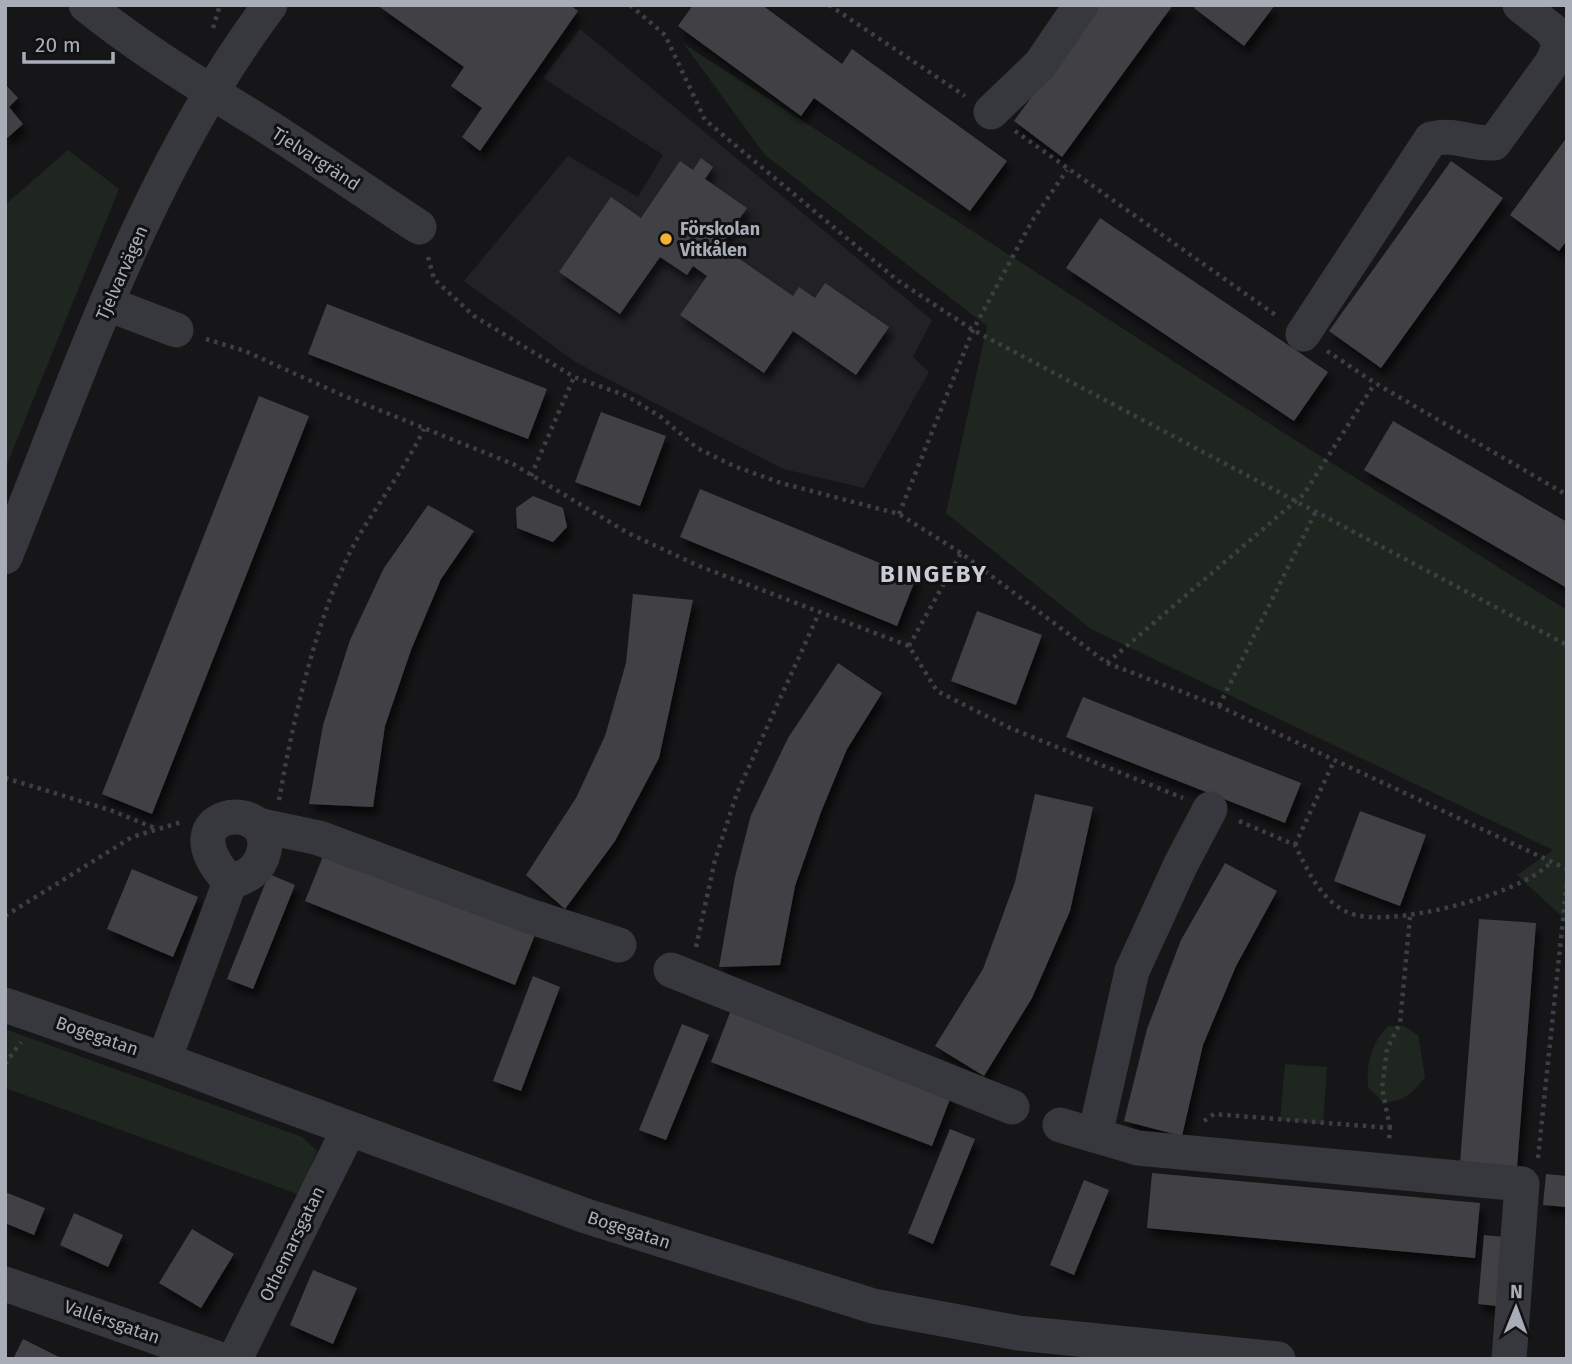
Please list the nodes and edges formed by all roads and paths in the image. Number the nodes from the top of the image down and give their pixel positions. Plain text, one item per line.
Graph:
1 (86, 5) edge
2 (270, 5) edge
3 (630, 5) edge
4 (829, 5) edge
5 (1081, 5) edge
6 (1520, 5) edge
7 (211, 93) junction
8 (991, 112) junction
9 (1067, 170) junction
10 (419, 227) joint
11 (108, 304) junction
12 (176, 330) joint
13 (973, 331) junction
14 (1303, 334) junction
15 (574, 377) junction
16 (1375, 383) junction
17 (424, 429) junction
18 (531, 476) junction
19 (1567, 495) edge
20 (1292, 501) junction
21 (1315, 513) junction
22 (899, 514) junction
23 (961, 553) junction
24 (5, 557) edge
25 (819, 613) junction
26 (1567, 645) edge
27 (909, 646) junction
28 (1107, 663) junction
29 (1219, 706) junction
30 (1334, 761) junction
31 (5, 778) edge
32 (1210, 809) junction
33 (223, 817) junction
34 (266, 826) junction
35 (157, 829) junction
36 (1295, 845) junction
37 (1549, 864) junction
38 (1567, 869) edge
39 (1567, 881) edge
40 (230, 882) junction
41 (5, 916) edge
42 (1410, 917) junction
43 (619, 945) dead end
44 (681, 972) joint
45 (5, 1005) edge
46 (164, 1060) junction
47 (1012, 1107) dead end
48 (1060, 1125) dead end
49 (1390, 1128) dead end
50 (349, 1129) junction
51 (1095, 1135) junction
52 (1522, 1184) junction
53 (5, 1284) edge
54 (219, 1359) edge
55 (235, 1359) edge
56 (1278, 1359) edge
57 (1509, 1359) edge

1 - 7 street, Tjelvargränd
2 - 7 street, Tjelvarvägen
3 - 13 path
4 - 8 path
5 - 8 street
6 - 14 street
7 - 10 street, Tjelvargränd
7 - 11 street, Tjelvarvägen
8 - 9 path
9 - 13 path
9 - 14 path
10 - 15 path
11 - 12 street
11 - 24 street, Tjelvarvägen
12 - 17 path
13 - 20 path
13 - 22 path
14 - 16 path
15 - 18 path
15 - 22 path
16 - 19 path
16 - 20 path
17 - 18 path
17 - 34 path
18 - 25 path
20 - 21 path
20 - 28 path
21 - 26 path
21 - 29 path
22 - 23 path
23 - 27 path
23 - 28 path
25 - 27 path
25 - 44 path
27 - 32 path
28 - 29 path
29 - 30 path
30 - 36 path
30 - 37 path
31 - 35 path
32 - 36 path
32 - 51 street
33 - 34 street
33 - 35 path
33 - 40 street
34 - 40 street
34 - 43 street
35 - 41 path
36 - 42 path
37 - 38 path
37 - 42 path
39 - 52 path
40 - 46 street
42 - 49 path
44 - 47 street
45 - 46 street, Bogegatan
46 - 50 street, Bogegatan
48 - 51 street
50 - 55 street, Othemarsgatan
50 - 56 street, Bogegatan
51 - 52 street
52 - 57 street
53 - 54 street, Vallérsgatan

